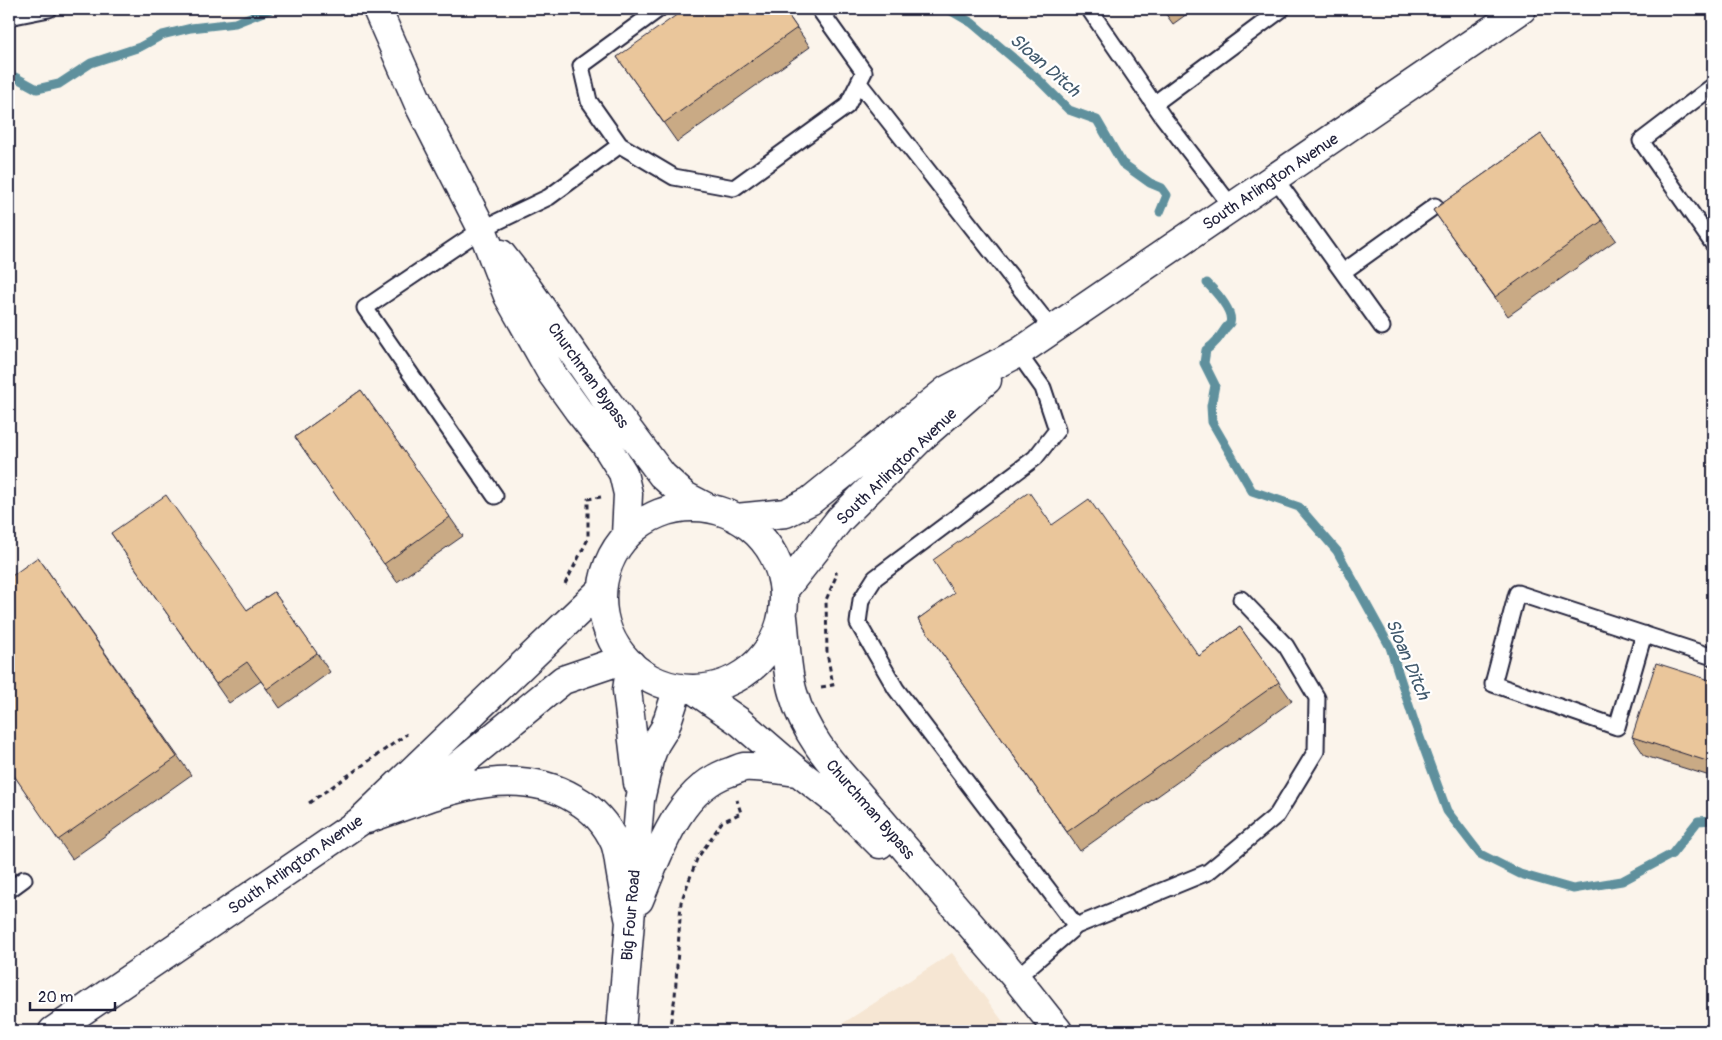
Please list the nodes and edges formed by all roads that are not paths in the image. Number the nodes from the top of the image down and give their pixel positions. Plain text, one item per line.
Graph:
1 (49, 9) edge
2 (377, 9) edge
3 (659, 9) edge
4 (819, 9) edge
5 (1089, 9) edge
6 (1282, 9) edge
7 (1522, 9) edge
8 (9, 17) edge
9 (859, 83) junction
10 (1713, 86) edge
11 (1154, 104) junction
12 (620, 146) junction
13 (1275, 178) junction
14 (1435, 206) edge
15 (1232, 207) junction
16 (482, 229) junction
17 (1713, 244) edge
18 (1343, 272) junction
19 (1382, 327) dead end
20 (1052, 329) junction
21 (1018, 353) junction
22 (495, 496) dead end
23 (708, 508) junction
24 (736, 518) junction
25 (626, 536) junction
26 (602, 589) junction
27 (1241, 599) dead end
28 (783, 602) junction
29 (1644, 634) junction
30 (1713, 657) edge
31 (628, 662) junction
32 (686, 688) junction
33 (798, 772) junction
34 (640, 800) junction
35 (413, 804) junction
36 (358, 822) junction
37 (24, 879) dead end
38 (9, 890) edge
39 (630, 922) junction
40 (1076, 926) junction
41 (1016, 978) junction
42 (53, 1031) edge
43 (621, 1031) edge
44 (1058, 1031) edge

1 - 8 lane
2 - 16 main road, Churchman Bypass
3 - 12 lane
4 - 9 lane
5 - 11 lane
6 - 11 lane
7 - 13 main road, South Arlington Avenue
9 - 12 lane
9 - 20 lane
10 - 17 lane
11 - 15 lane
12 - 16 lane
13 - 15 main road, South Arlington Avenue
13 - 18 lane
14 - 18 lane
15 - 20 main road, South Arlington Avenue
16 - 22 lane
16 - 23 main road, Churchman Bypass
16 - 25 main road, Churchman Bypass
18 - 19 lane
20 - 21 main road, South Arlington Avenue
21 - 24 main road, South Arlington Avenue
21 - 28 main road, South Arlington Avenue
21 - 40 lane
23 - 24 main road
23 - 25 main road
24 - 28 main road, Churchman Bypass
25 - 26 main road
26 - 31 main road
26 - 36 main road, South Arlington Avenue
27 - 40 lane
28 - 32 main road
28 - 41 main road, Churchman Bypass
29 - 29 lane
29 - 30 lane
31 - 32 main road
31 - 34 main road, Big Four Road
31 - 35 main road
32 - 33 main road, Churchman Bypass
32 - 34 main road, Big Four Road
33 - 39 main road
33 - 41 main road, Churchman Bypass
34 - 39 main road, Big Four Road
35 - 36 main road
35 - 39 main road
36 - 42 main road, South Arlington Avenue
37 - 38 lane
39 - 43 main road, Big Four Road
40 - 41 lane
41 - 44 main road, Churchman Bypass

